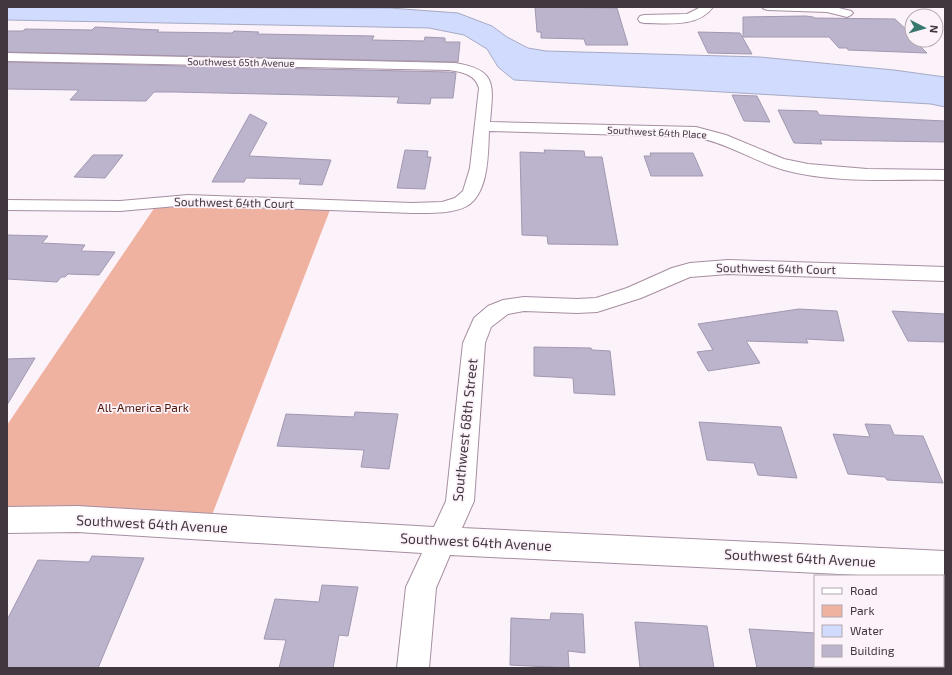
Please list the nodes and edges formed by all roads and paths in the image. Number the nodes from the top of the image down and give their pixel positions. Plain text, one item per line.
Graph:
1 (707, 7) edge
2 (768, 7) edge
3 (847, 13) dead end
4 (644, 19) dead end
5 (7, 57) edge
6 (482, 126) junction
7 (945, 175) edge
8 (7, 205) edge
9 (945, 274) edge
10 (495, 311) joint
11 (7, 520) edge
12 (443, 541) junction
13 (945, 565) edge
14 (413, 668) edge

1 - 4 street
2 - 3 street
5 - 6 street, Southwest 65th Avenue
6 - 7 street, Southwest 64th Place
6 - 8 street, Southwest 64th Court
9 - 10 street, Southwest 64th Court
10 - 12 street, Southwest 68th Street
11 - 12 street, Southwest 64th Avenue
12 - 13 street, Southwest 64th Avenue
12 - 14 street, Southwest 68th Street

